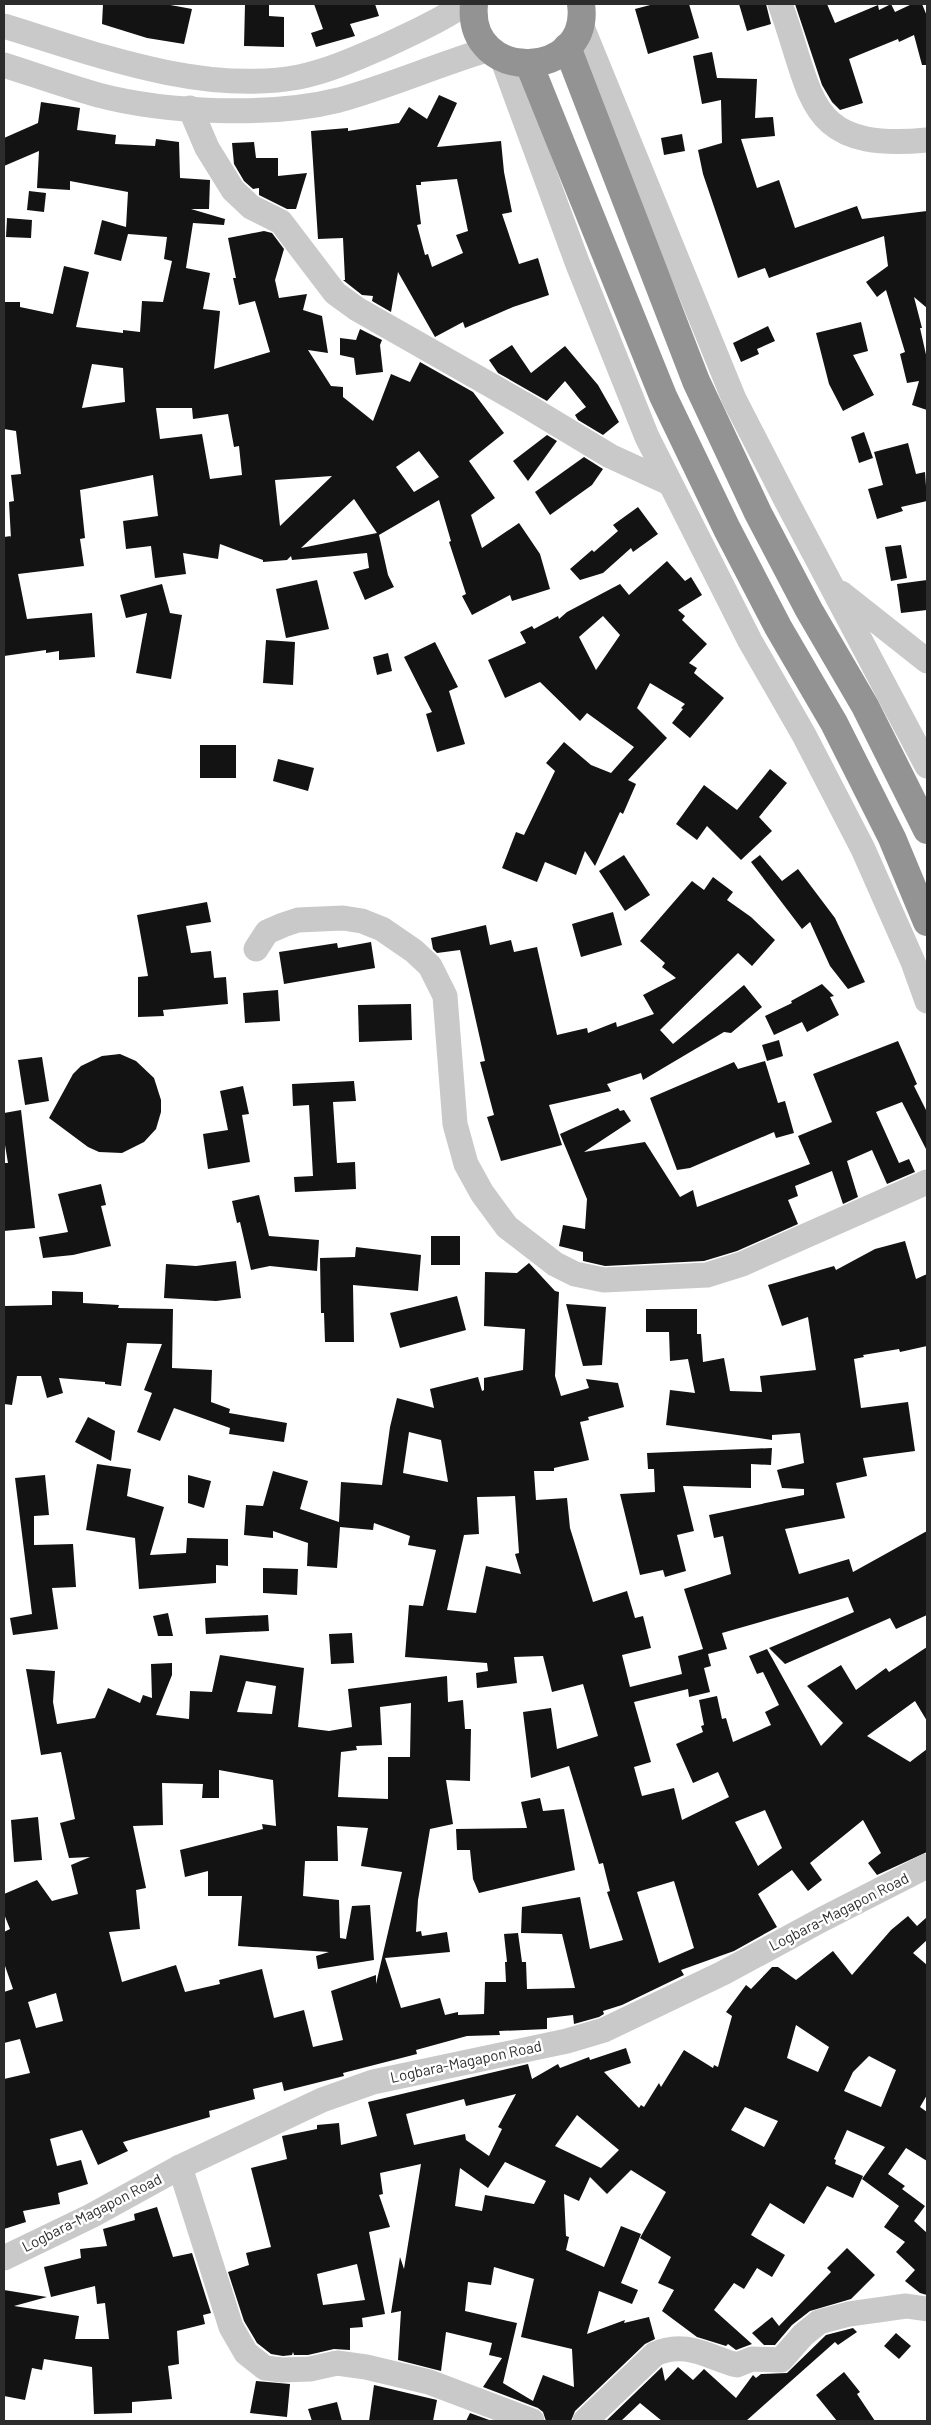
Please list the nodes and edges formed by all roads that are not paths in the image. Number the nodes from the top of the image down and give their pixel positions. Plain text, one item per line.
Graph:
1 (465, 4) edge
2 (474, 4) edge
3 (780, 4) edge
4 (580, 13) edge
5 (4, 26) edge
6 (566, 47) junction
7 (496, 54) junction
8 (529, 64) junction
9 (4, 65) edge
10 (190, 108) junction
11 (927, 140) edge
12 (669, 483) junction
13 (832, 586) junction
14 (927, 662) edge
15 (927, 766) edge
16 (927, 830) edge
17 (927, 922) edge
18 (256, 949) dead end
19 (927, 1000) edge
20 (927, 1182) edge
21 (927, 1866) edge
22 (180, 2167) junction
23 (4, 2258) edge
24 (927, 2309) edge
25 (532, 2421) edge
26 (585, 2421) edge

1 - 5 street
2 - 7 highway
3 - 11 street
4 - 6 highway
4 - 13 street
6 - 8 highway
6 - 16 highway
7 - 8 highway
7 - 10 street
7 - 12 street
8 - 17 highway
9 - 10 street
10 - 12 street
12 - 19 street
13 - 14 street
13 - 15 street
18 - 20 street
21 - 22 street, Logbara-Magapon Road
22 - 23 street, Logbara-Magapon Road
22 - 25 street
24 - 26 street

